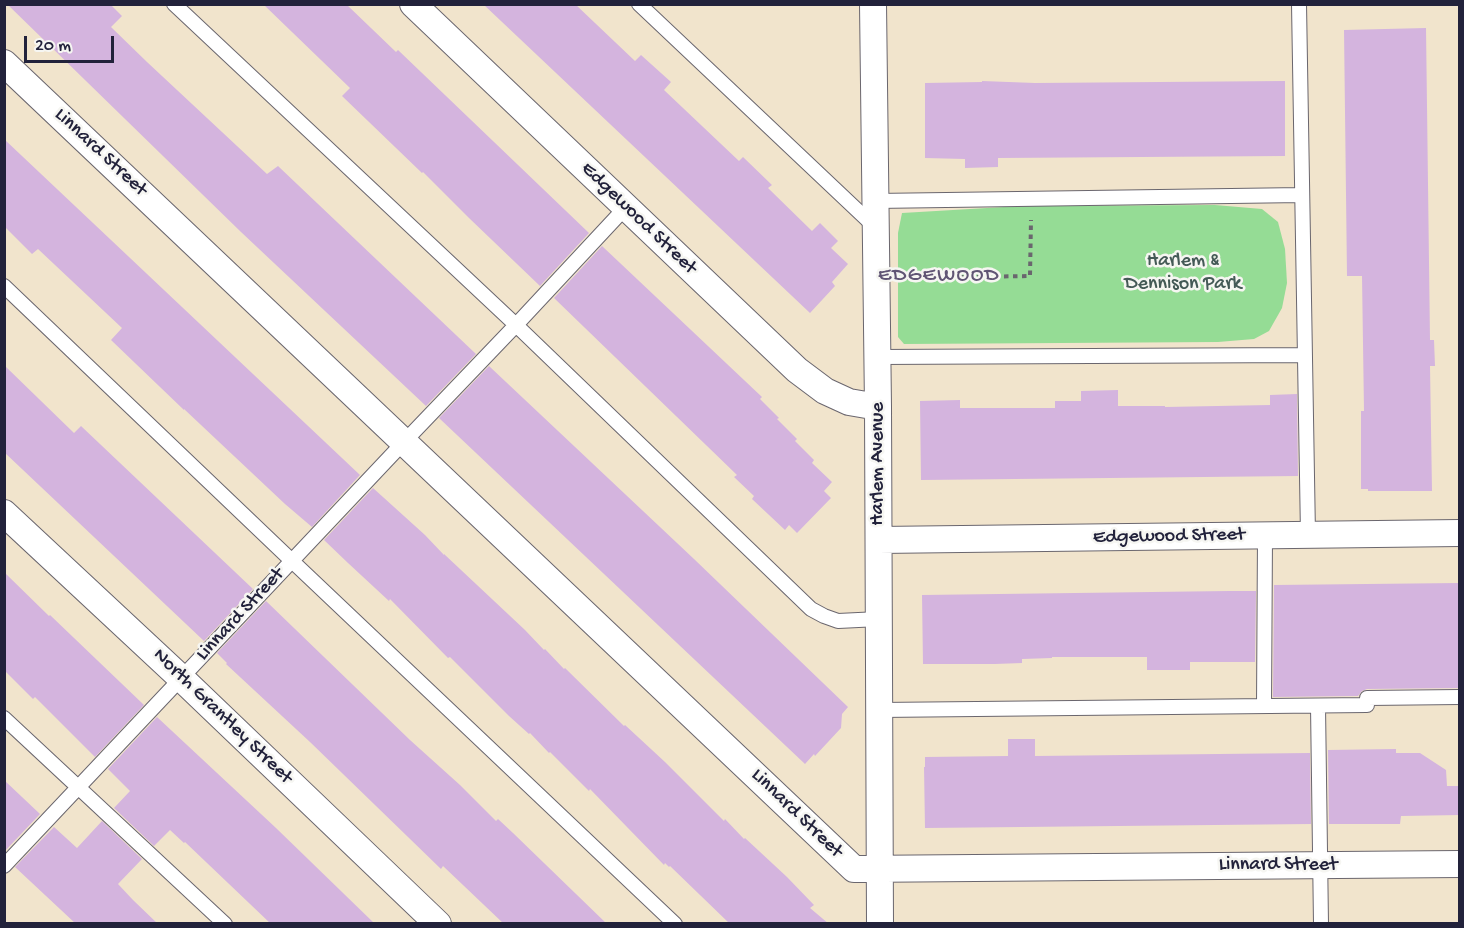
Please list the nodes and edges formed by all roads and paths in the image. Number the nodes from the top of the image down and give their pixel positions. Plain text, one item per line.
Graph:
1 (174, 4) edge
2 (413, 4) edge
3 (639, 4) edge
4 (873, 4) edge
5 (1299, 4) edge
6 (4, 63) edge
7 (1302, 195) junction
8 (875, 201) junction
9 (626, 207) junction
10 (1032, 218) dead end
11 (875, 227) junction
12 (898, 278) dead end
13 (4, 286) edge
14 (516, 325) junction
15 (1305, 356) junction
16 (877, 357) junction
17 (878, 407) junction
18 (404, 442) junction
19 (4, 513) edge
20 (1460, 533) edge
21 (1308, 535) junction
22 (1265, 536) junction
23 (879, 540) junction
24 (292, 561) junction
25 (879, 619) junction
26 (181, 678) junction
27 (1460, 697) edge
28 (1264, 706) junction
29 (1318, 706) junction
30 (879, 710) junction
31 (4, 718) edge
32 (79, 787) junction
33 (1460, 864) edge
34 (1320, 865) junction
35 (4, 866) edge
36 (879, 869) junction
37 (225, 924) edge
38 (438, 924) edge
39 (675, 924) edge
40 (880, 924) edge
41 (1321, 924) edge

1 - 14 lane
2 - 9 street, Edgewood Street
3 - 11 lane
4 - 8 street, Harlem Avenue
5 - 7 lane
6 - 18 street, Linnard Street
7 - 8 lane
7 - 15 lane
8 - 11 street, Harlem Avenue
9 - 14 lane, Linnard Street
9 - 17 street, Edgewood Street
10 - 12 path
11 - 16 street, Harlem Avenue
13 - 24 lane
14 - 18 lane, Linnard Street
14 - 25 lane
15 - 16 lane
15 - 21 lane
16 - 17 street, Harlem Avenue
17 - 23 street, Harlem Avenue
18 - 24 lane, Linnard Street
18 - 36 street, Linnard Street
19 - 26 street, North Grantley Street
20 - 21 street, Edgewood Street
21 - 22 street, Edgewood Street
22 - 23 street, Edgewood Street
22 - 28 lane
23 - 25 street, Harlem Avenue
24 - 26 lane, Linnard Street
24 - 39 lane
25 - 30 street, Harlem Avenue
26 - 32 lane, Linnard Street
26 - 38 street, North Grantley Street
27 - 29 lane
28 - 29 lane
28 - 30 lane
29 - 34 lane
30 - 36 street, Harlem Avenue
31 - 32 lane
32 - 35 lane, Linnard Street
32 - 37 lane
33 - 34 street, Linnard Street
34 - 36 street, Linnard Street
34 - 41 lane
36 - 40 street, Harlem Avenue

